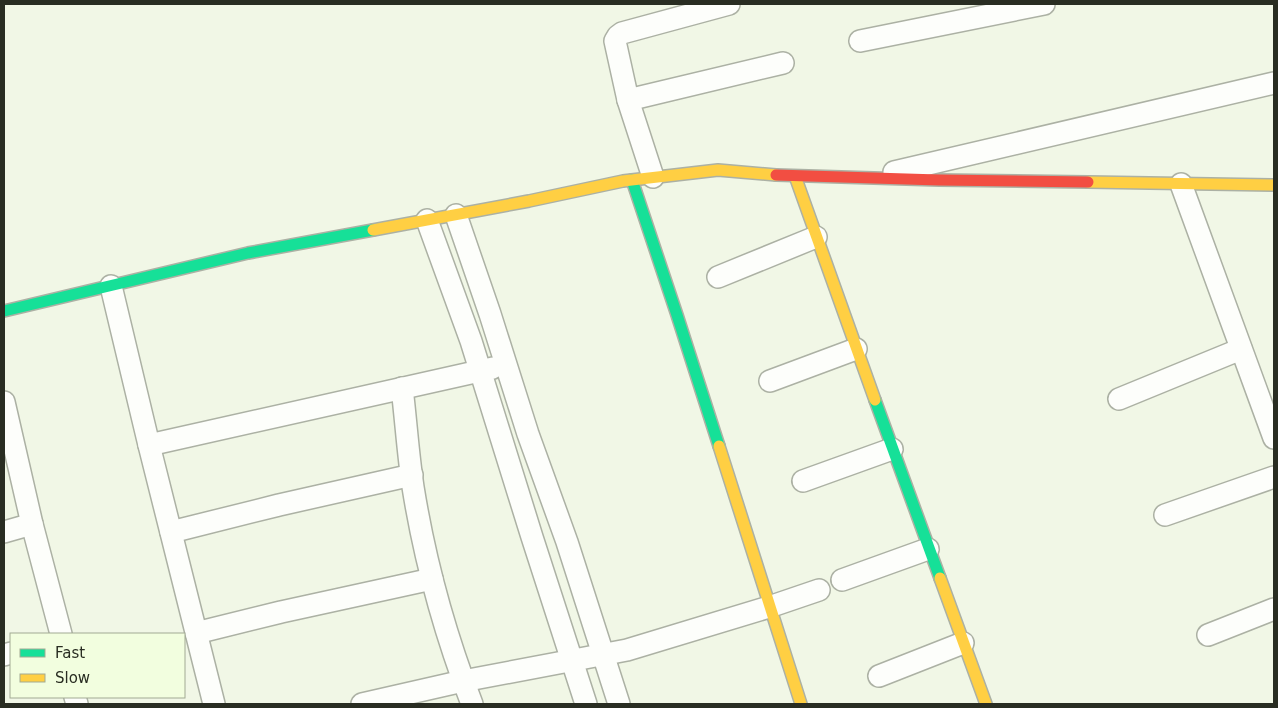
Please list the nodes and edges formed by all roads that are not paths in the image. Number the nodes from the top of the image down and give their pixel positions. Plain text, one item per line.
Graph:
1 (729, 4) edge
2 (1044, 4) edge
3 (860, 41) dead end
4 (783, 63) dead end
5 (1274, 83) edge
6 (628, 100) junction
7 (795, 176) junction
8 (653, 177) junction
9 (872, 177) junction
10 (632, 180) junction
11 (1181, 184) junction
12 (1274, 185) edge
13 (456, 215) junction
14 (427, 220) junction
15 (816, 237) junction
16 (718, 276) dead end
17 (112, 286) junction
18 (4, 311) edge
19 (856, 349) junction
20 (1241, 350) junction
21 (506, 364) junction
22 (480, 371) junction
23 (770, 381) dead end
24 (402, 388) junction
25 (1119, 399) dead end
26 (4, 402) edge
27 (1274, 438) edge
28 (149, 445) junction
29 (892, 449) junction
30 (412, 475) junction
31 (1274, 477) edge
32 (803, 481) dead end
33 (1165, 515) dead end
34 (32, 524) junction
35 (4, 532) edge
36 (171, 532) junction
37 (928, 549) junction
38 (432, 579) junction
39 (842, 580) dead end
40 (819, 590) dead end
41 (769, 607) junction
42 (1274, 609) edge
43 (61, 633) edge
44 (196, 633) junction
45 (1208, 635) dead end
46 (963, 643) junction
47 (604, 655) junction
48 (572, 661) junction
49 (879, 676) dead end
50 (463, 681) junction
51 (214, 704) edge
52 (362, 704) edge
53 (472, 704) edge
54 (586, 704) edge
55 (619, 704) edge
56 (801, 704) edge
57 (986, 704) edge

1 - 6 street
2 - 3 street
4 - 6 street
5 - 9 street
6 - 8 street
7 - 8 street
7 - 9 street
7 - 15 street
8 - 10 street
9 - 11 street
10 - 13 street
10 - 41 street
11 - 12 street
11 - 20 street
13 - 14 street
13 - 21 street
14 - 17 street
14 - 22 street
15 - 16 street
15 - 19 street
17 - 18 street
17 - 28 street
19 - 23 street
19 - 29 street
20 - 25 street
20 - 27 street
21 - 22 street
21 - 47 street
22 - 24 street
22 - 48 street
24 - 28 street
24 - 30 street
26 - 34 street
28 - 36 street
29 - 32 street
29 - 37 street
30 - 36 street
30 - 38 street
31 - 33 street
34 - 35 street
34 - 43 street
36 - 44 street
37 - 39 street
37 - 46 street
38 - 44 street
38 - 50 street
40 - 41 street
41 - 47 street
41 - 56 street
42 - 45 street
44 - 51 street
46 - 49 street
46 - 57 street
47 - 48 street
47 - 55 street
48 - 50 street
48 - 54 street
50 - 52 street
50 - 53 street

